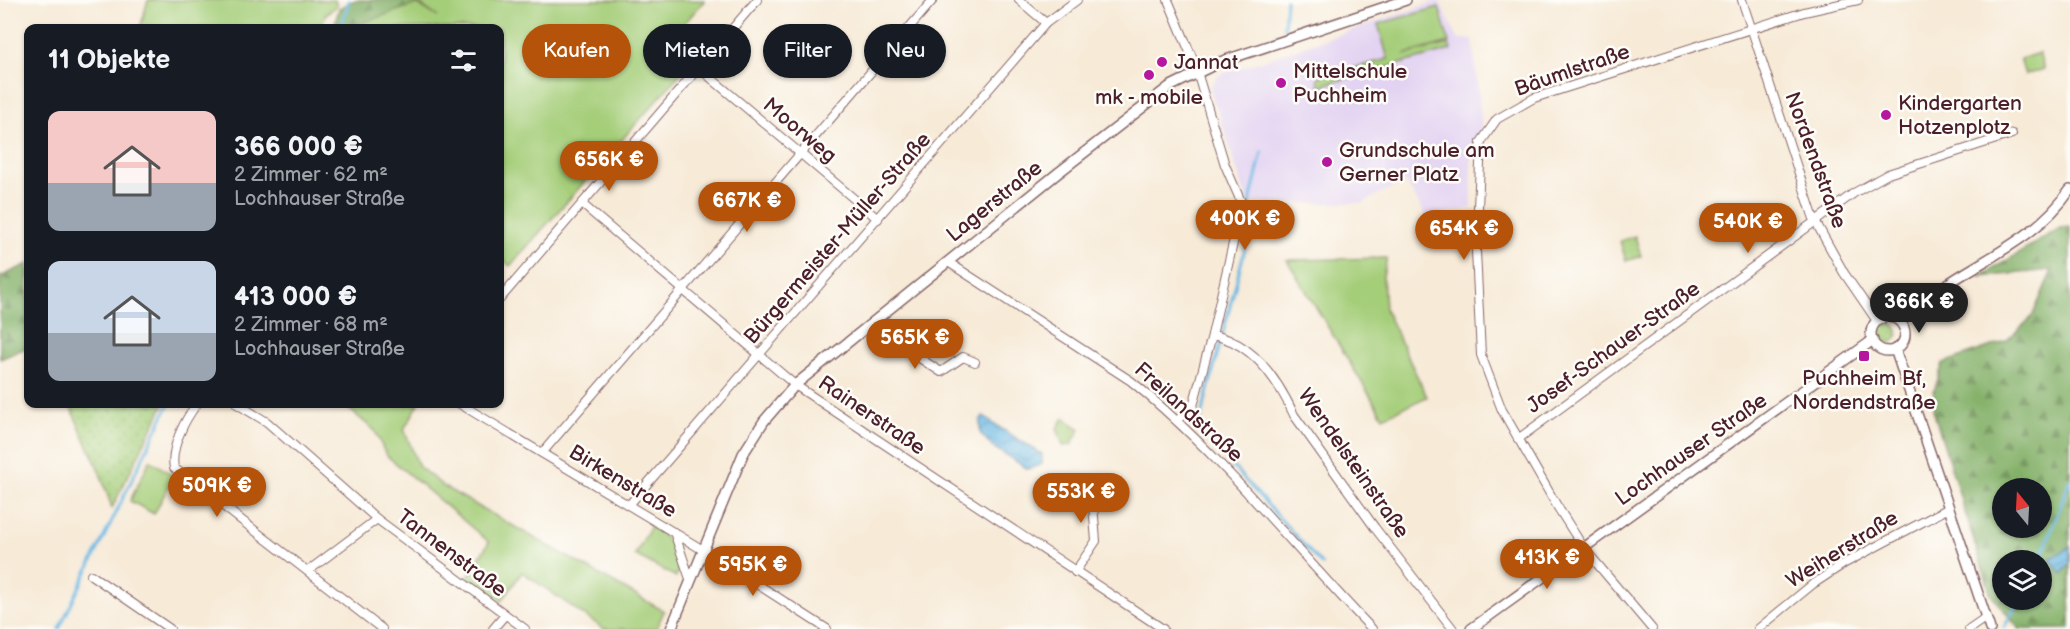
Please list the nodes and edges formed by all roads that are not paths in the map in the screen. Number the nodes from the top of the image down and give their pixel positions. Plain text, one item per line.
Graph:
1 (757, 0) edge
2 (933, 0) edge
3 (1019, 0) edge
4 (1077, 0) edge
5 (1168, 0) edge
6 (1406, 0) edge
7 (1742, 0) edge
8 (1858, 0) edge
9 (1046, 23) junction
10 (737, 24) edge
11 (1751, 31) junction
12 (1197, 72) junction
13 (690, 78) edge
14 (711, 78) edge
15 (2012, 134) dead end
16 (800, 153) junction
17 (2070, 190) edge
18 (582, 204) junction
19 (878, 219) junction
20 (1814, 219) junction
21 (948, 262) junction
22 (682, 288) junction
23 (504, 294) edge
24 (1897, 319) junction
25 (1877, 321) junction
26 (869, 325) junction
27 (1215, 336) junction
28 (1873, 340) junction
29 (1895, 349) junction
30 (761, 355) junction
31 (975, 362) dead end
32 (795, 385) junction
33 (195, 408) edge
34 (244, 408) edge
35 (467, 408) edge
36 (1177, 421) junction
37 (1518, 439) junction
38 (542, 453) junction
39 (1104, 486) dead end
40 (629, 505) junction
41 (1949, 508) junction
42 (377, 519) junction
43 (674, 532) junction
44 (1583, 547) junction
45 (703, 550) junction
46 (308, 571) junction
47 (1075, 572) junction
48 (91, 575) dead end
49 (690, 579) junction
50 (505, 615) junction
51 (1985, 618) junction
52 (1477, 627) edge
53 (170, 629) edge
54 (382, 629) edge
55 (493, 629) edge
56 (525, 629) edge
57 (670, 629) edge
58 (827, 629) edge
59 (1163, 629) edge
60 (1372, 629) edge
61 (1453, 629) edge
62 (1652, 629) edge
63 (1758, 629) edge
64 (1969, 629) edge
65 (1990, 629) edge

1 - 10 street
2 - 16 street
3 - 9 street
4 - 9 street, Bürgermeister-Müller-Straße
5 - 12 street
6 - 12 street, Lagerstraße
7 - 11 street, Nordendstraße
8 - 11 street, Bäumlstraße
9 - 19 street, Bürgermeister-Müller-Straße
11 - 20 street, Nordendstraße
11 - 37 street, Bäumlstraße
12 - 21 street, Lagerstraße
12 - 27 street
13 - 18 street
14 - 16 street, Moorweg
15 - 20 street, Josef-Schauer-Straße
16 - 19 street, Moorweg
16 - 22 street
17 - 24 street
18 - 22 street, Rainerstraße
18 - 23 street
19 - 30 street, Bürgermeister-Müller-Straße
20 - 25 street, Nordendstraße
20 - 37 street, Josef-Schauer-Straße
21 - 26 street, Lagerstraße
21 - 36 street, Freilandstraße
22 - 30 street, Rainerstraße
22 - 38 street
24 - 25 street
24 - 29 street
25 - 28 street
26 - 31 street
26 - 32 street, Lagerstraße
27 - 36 street
27 - 61 street, Wendelsteinstraße
28 - 29 street
28 - 44 street, Lochhauser Straße
29 - 41 street
30 - 32 street, Rainerstraße
30 - 40 street, Bürgermeister-Müller-Straße
32 - 45 street, Lagerstraße
32 - 47 street, Rainerstraße
33 - 46 street
34 - 42 street, Tannenstraße
35 - 38 street, Birkenstraße
36 - 60 street, Freilandstraße
37 - 44 street, Bäumlstraße
38 - 40 street, Birkenstraße
39 - 47 street
40 - 43 street, Birkenstraße
41 - 51 street
41 - 63 street, Weiherstraße
42 - 46 street, Tannenstraße
42 - 50 street, Tannenstraße
43 - 45 street, Birkenstraße
43 - 49 street
44 - 52 street, Lochhauser Straße
44 - 62 street, Bäumlstraße
45 - 49 street, Lagerstraße
45 - 58 street, Birkenstraße
46 - 54 street
47 - 59 street, Rainerstraße
48 - 53 street
49 - 57 street, Lagerstraße
50 - 55 street, Tannenstraße
50 - 56 street, Tannenstraße
51 - 64 street
51 - 65 street

